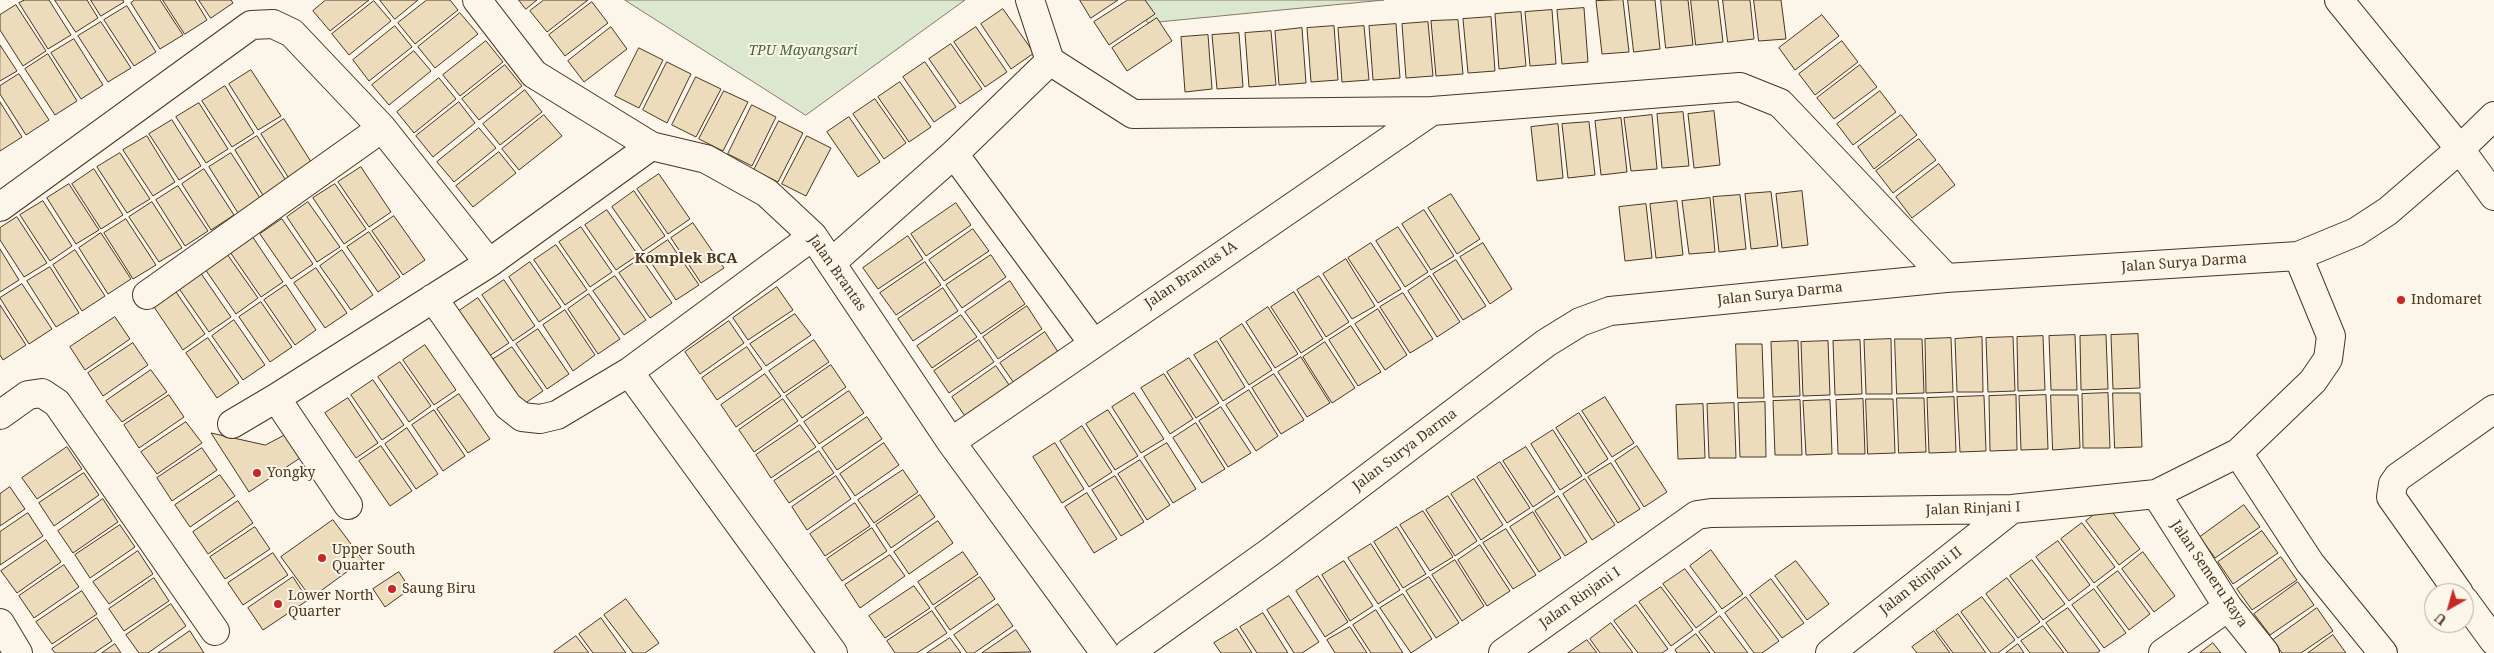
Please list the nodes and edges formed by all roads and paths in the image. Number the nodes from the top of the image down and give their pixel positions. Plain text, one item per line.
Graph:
1 (477, 0) edge
2 (1030, 0) edge
3 (2339, 0) edge
4 (1050, 61) junction
5 (1432, 111) junction
6 (2494, 116) edge
7 (382, 128) junction
8 (651, 146) junction
9 (2460, 149) junction
10 (954, 154) junction
11 (2494, 196) edge
12 (0, 207) edge
13 (813, 236) junction
14 (2298, 256) junction
15 (489, 263) junction
16 (831, 263) junction
17 (1946, 278) junction
18 (147, 295) dead end
19 (433, 298) junction
20 (1093, 343) junction
21 (629, 372) junction
22 (276, 398) junction
23 (2494, 409) edge
24 (0, 415) edge
25 (232, 424) dead end
26 (952, 442) junction
27 (2238, 453) junction
28 (2156, 494) junction
29 (348, 504) dead end
30 (2012, 509) junction
31 (2452, 583) edge
32 (2228, 607) junction
33 (2474, 613) edge
34 (0, 622) edge
35 (215, 631) dead end
36 (2494, 640) edge
37 (18, 653) edge
38 (833, 653) edge
39 (1105, 653) edge
40 (1129, 653) edge
41 (1502, 653) edge
42 (1830, 653) edge
43 (2163, 653) edge
44 (2265, 653) edge
45 (2382, 653) edge

1 - 8 street, Jalan Brantas
2 - 4 street
3 - 9 street
4 - 5 street
4 - 10 street
5 - 17 street
5 - 20 street, Jalan Brantas IA
6 - 9 street, Jalan Surya Darma
7 - 12 street
7 - 15 street
7 - 18 street
8 - 13 street, Jalan Brantas
8 - 15 street
9 - 11 street
9 - 14 street, Jalan Surya Darma
10 - 16 street
10 - 20 street
13 - 16 street, Jalan Brantas
13 - 21 street
14 - 17 street, Jalan Surya Darma
14 - 27 street, Jalan Rinjani I
15 - 19 street
16 - 26 street, Jalan Brantas
17 - 40 street, Jalan Surya Darma
19 - 21 street
19 - 22 street
20 - 26 street, Jalan Brantas IA
21 - 38 street
22 - 25 street
22 - 29 street
23 - 31 street
24 - 35 street
26 - 39 street, Jalan Brantas
27 - 28 street, Jalan Rinjani I
27 - 45 street
28 - 30 street, Jalan Rinjani I
28 - 32 street, Jalan Semeru Raya
30 - 41 street, Jalan Rinjani I
30 - 42 street, Jalan Rinjani II
32 - 43 street
32 - 44 street, Jalan Semeru Raya
33 - 36 street
34 - 37 street

